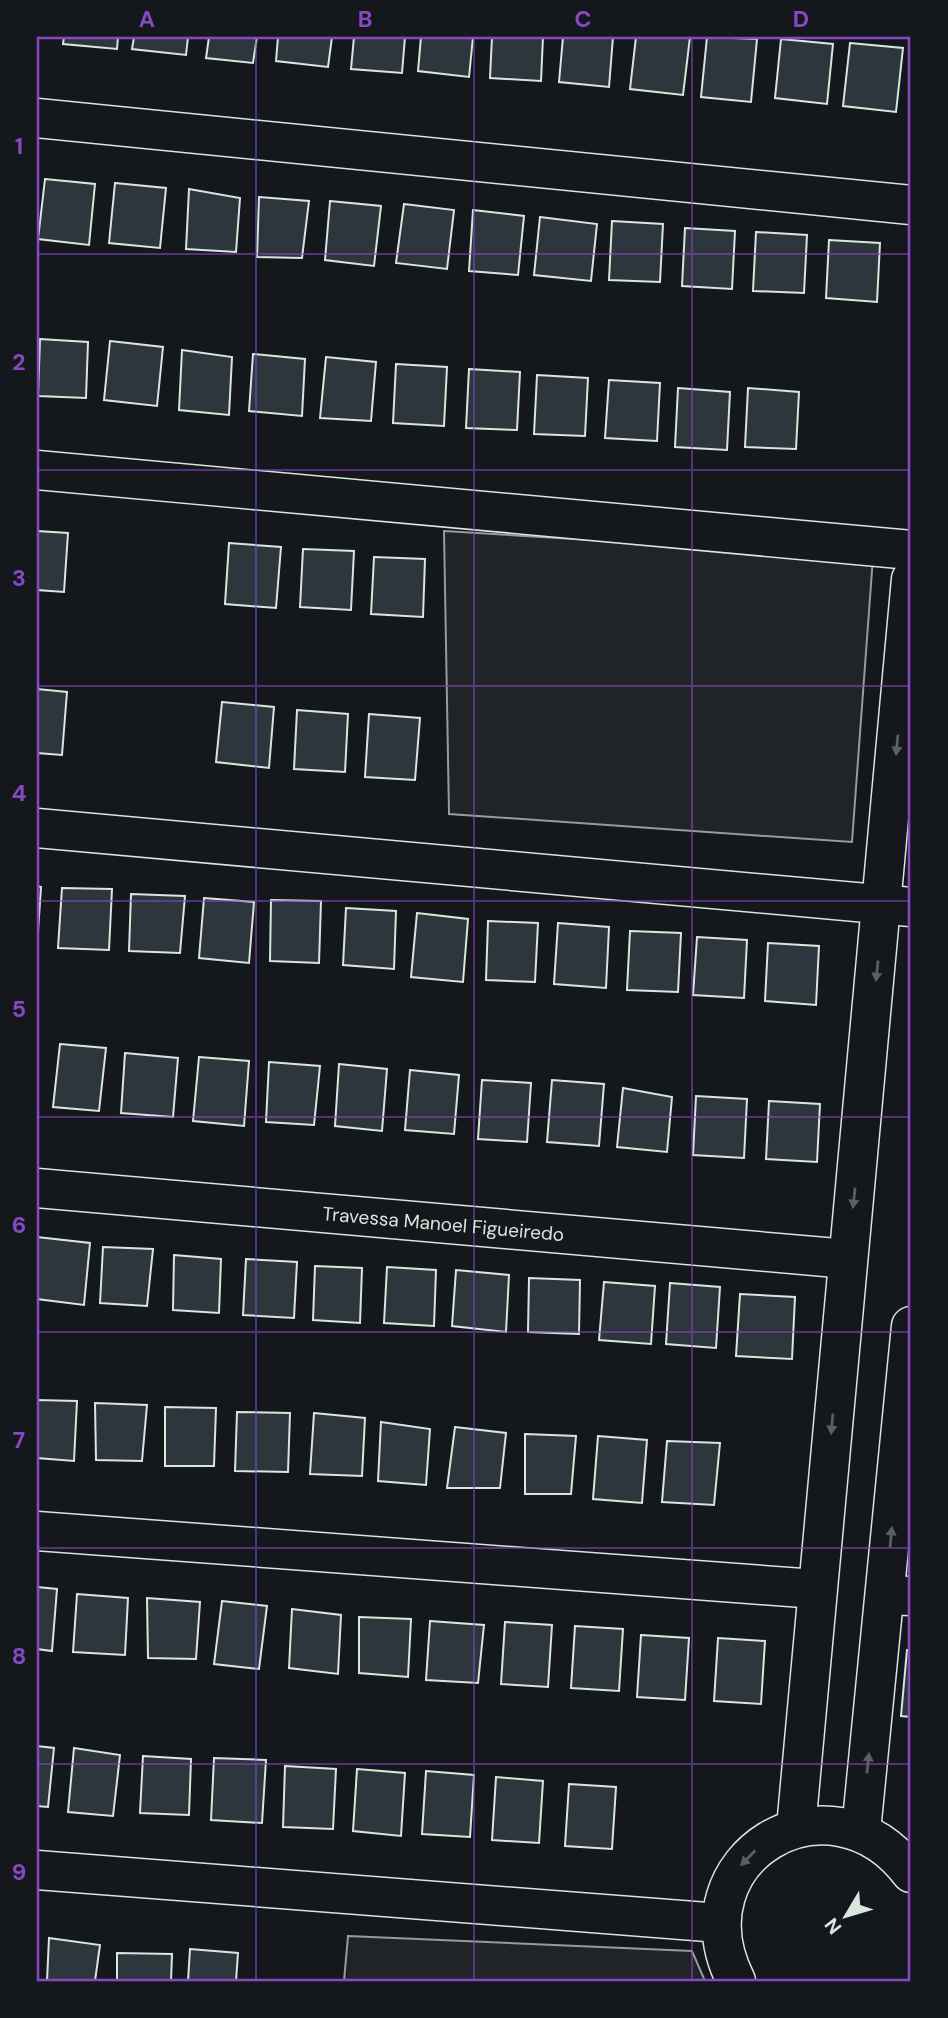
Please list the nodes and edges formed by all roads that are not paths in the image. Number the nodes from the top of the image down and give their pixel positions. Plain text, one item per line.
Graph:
1 (37, 118) edge
2 (911, 205) edge
3 (37, 470) edge
4 (911, 550) edge
5 (911, 579) edge
6 (37, 828) edge
7 (897, 905) edge
8 (37, 1188) edge
9 (848, 1259) junction
10 (911, 1326) edge
11 (37, 1531) edge
12 (816, 1589) junction
13 (898, 1595) edge
14 (796, 1828) junction
15 (861, 1831) junction
16 (37, 1870) edge
17 (911, 1873) edge
18 (720, 1923) junction
19 (736, 1981) edge

1 - 2 street
3 - 4 street
5 -> 7 street
6 - 7 street
7 -> 9 street
8 - 9 street, Travessa Manoel Figueiredo
9 -> 12 street
13 -> 10 street
11 - 12 street
12 - 14 street
15 -> 13 street
14 - 15 street
14 -> 18 street
15 - 17 street
16 - 18 street
18 - 19 street

